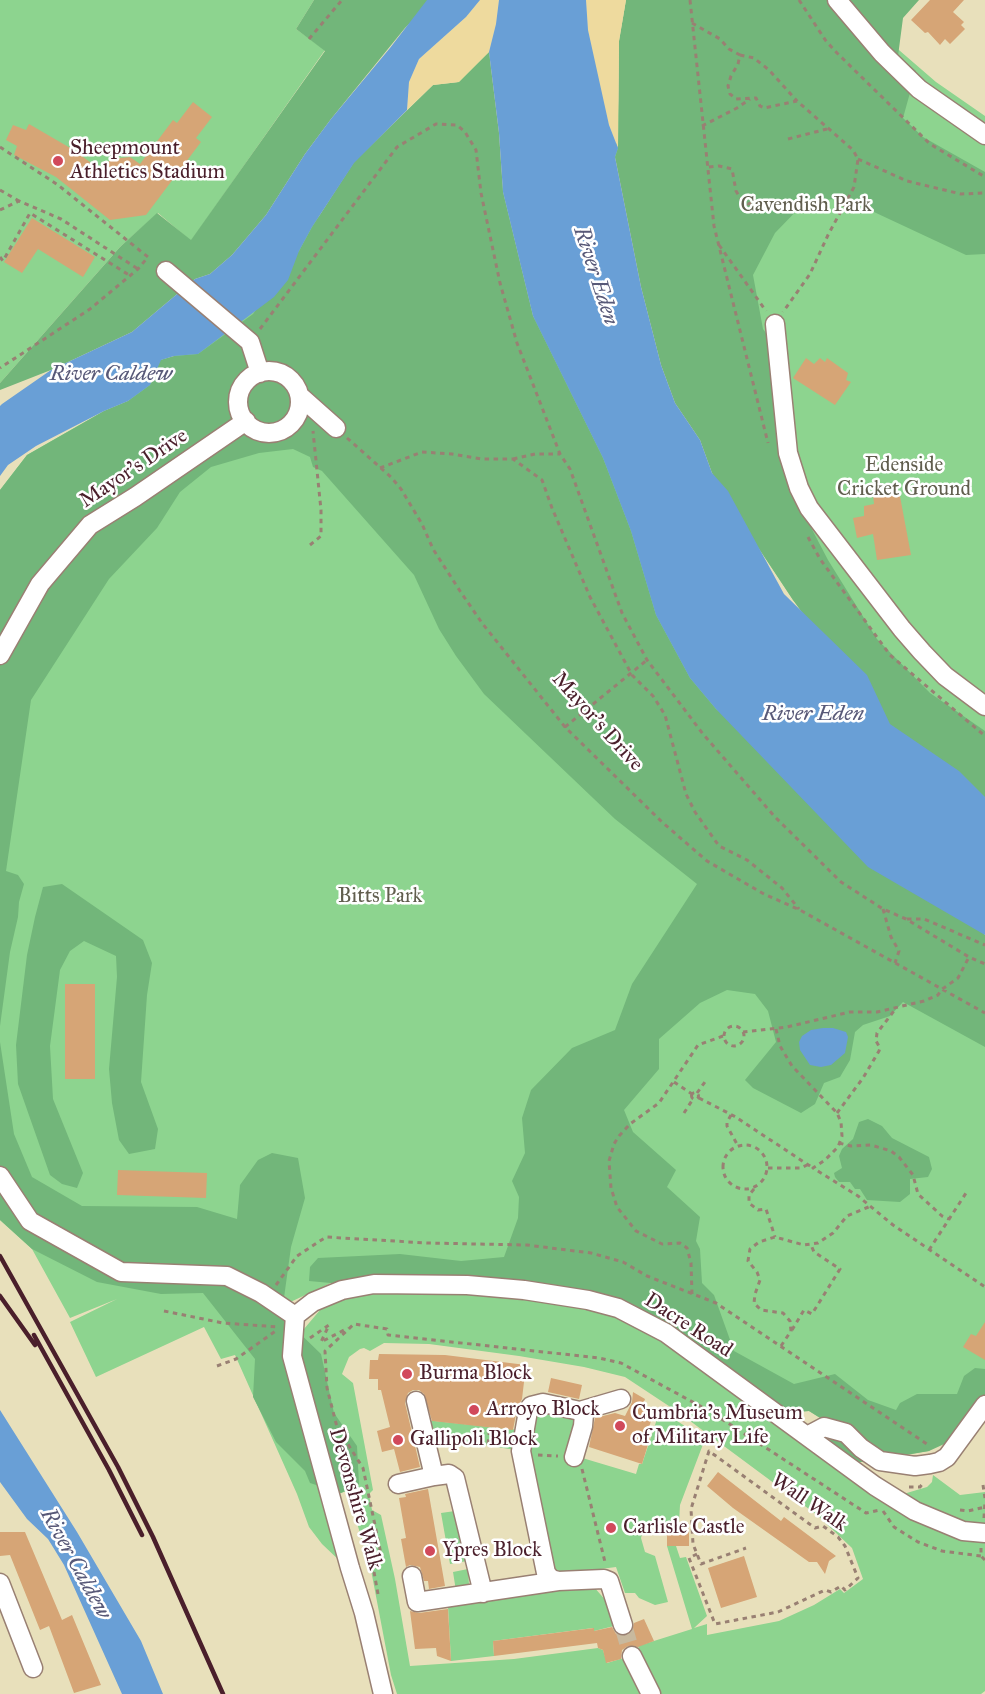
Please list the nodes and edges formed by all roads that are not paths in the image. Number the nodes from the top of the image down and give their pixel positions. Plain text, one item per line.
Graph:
1 (837, 0) edge
2 (985, 135) edge
3 (166, 271) dead end
4 (775, 324) road end
5 (260, 373) junction
6 (300, 396) junction
7 (246, 422) junction
8 (336, 428) road end
9 (0, 655) edge
10 (985, 706) edge
11 (0, 1176) edge
12 (295, 1316) junction
13 (621, 1399) dead end
14 (416, 1401) dead end
15 (985, 1405) edge
16 (580, 1411) junction
17 (807, 1436) junction
18 (574, 1456) road end
19 (434, 1476) junction
20 (398, 1484) dead end
21 (985, 1533) edge
22 (412, 1576) dead end
23 (558, 1581) junction
24 (0, 1583) edge
25 (483, 1593) junction
26 (623, 1625) tunnel mouth
27 (632, 1656) tunnel mouth
28 (33, 1668) dead end
29 (383, 1694) edge
30 (651, 1694) edge

1 - 2 street
3 - 5 street
4 - 10 street
5 - 6 street
5 - 7 street
6 - 7 street
6 - 8 street
7 - 9 street, Mayor's Drive
11 - 12 street
12 - 17 street, Dacre Road
12 - 29 street, Devonshire Walk
13 - 16 street
14 - 19 street
15 - 17 street
16 - 18 street
16 - 23 street
17 - 21 street, Dacre Road
19 - 20 street
19 - 25 street
22 - 25 street
23 - 25 street
23 - 26 street
24 - 28 street
27 - 30 street

